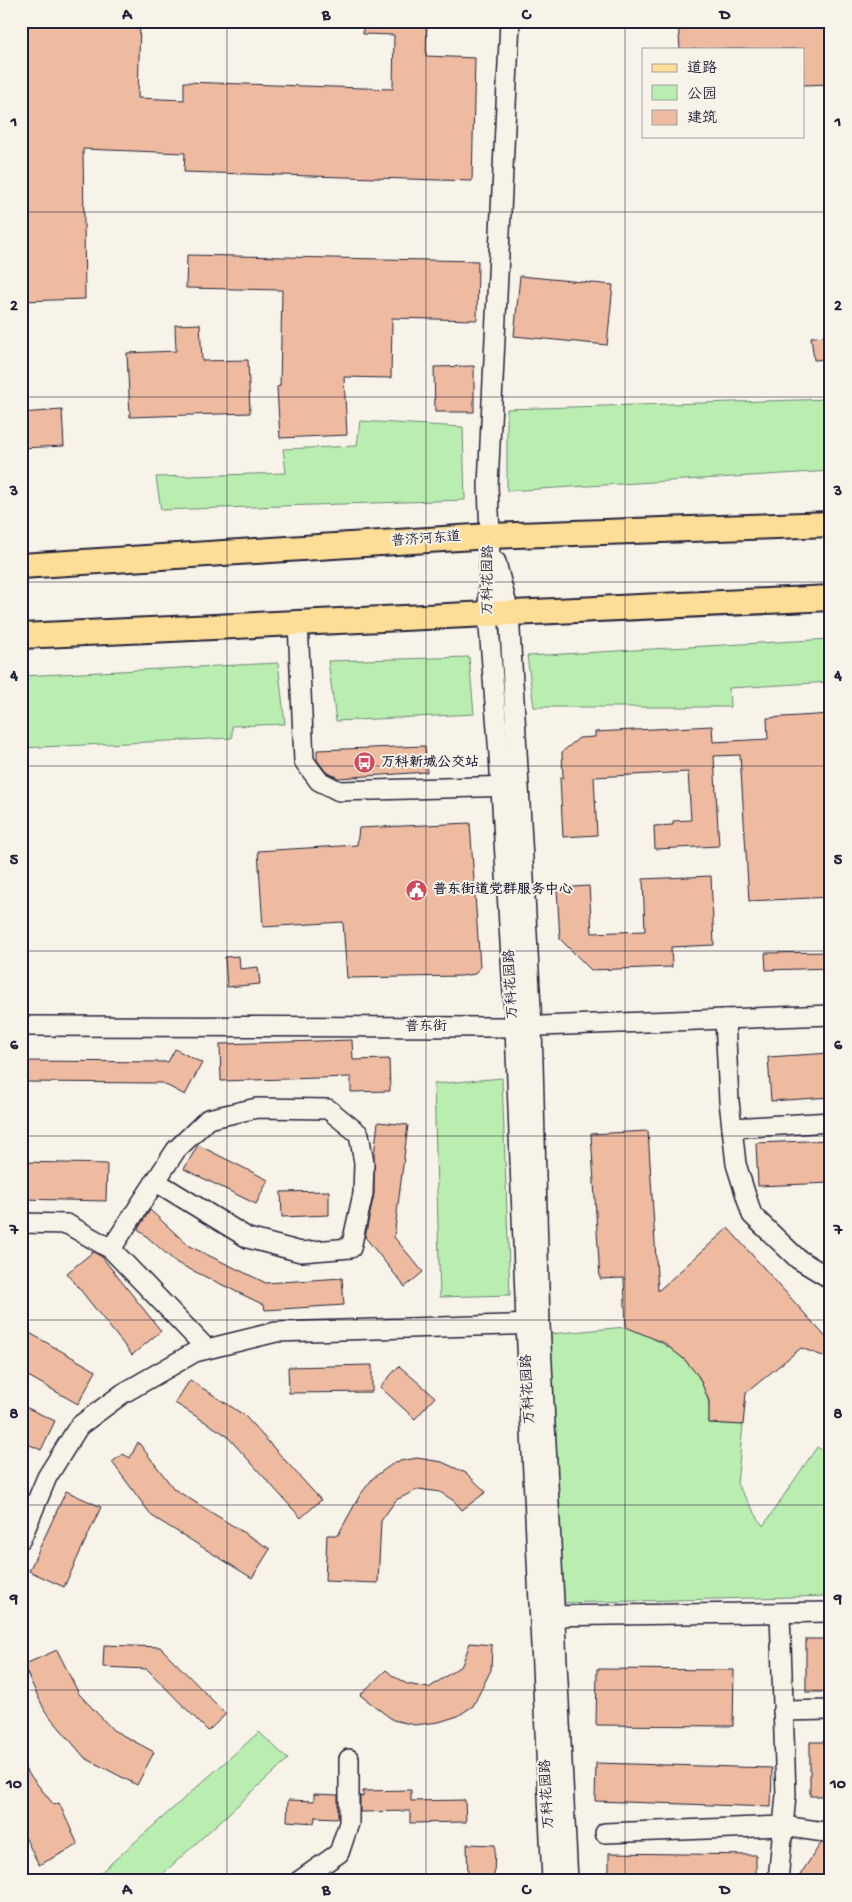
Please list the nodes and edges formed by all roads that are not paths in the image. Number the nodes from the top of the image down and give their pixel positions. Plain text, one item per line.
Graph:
1 (510, 21) edge
2 (831, 524) edge
3 (490, 536) junction
4 (21, 566) edge
5 (831, 598) edge
6 (499, 614) junction
7 (298, 622) junction
8 (21, 636) edge
9 (510, 787) junction
10 (831, 1015) edge
11 (726, 1019) junction
12 (21, 1026) edge
13 (523, 1026) junction
14 (831, 1122) edge
15 (732, 1128) junction
16 (155, 1181) junction
17 (21, 1223) edge
18 (111, 1249) junction
19 (831, 1279) edge
20 (533, 1324) junction
21 (207, 1349) junction
22 (21, 1539) edge
23 (831, 1612) edge
24 (780, 1613) junction
25 (547, 1616) junction
26 (831, 1710) edge
27 (783, 1711) junction
28 (349, 1759) dead end
29 (783, 1826) junction
30 (606, 1833) dead end
31 (831, 1833) edge
32 (299, 1881) edge
33 (552, 1881) edge
34 (568, 1881) edge
35 (778, 1881) edge

1 - 3 street, 万科花园路
2 - 3 main road, 普济河东道
3 - 4 main road, 普济河东道
3 - 6 street, 万科花园路
5 - 6 main road
6 - 7 main road
6 - 9 street, 万科花园路
7 - 8 main road
7 - 9 street
9 - 13 street, 万科花园路
10 - 11 street, 普东街
11 - 13 street, 普东街
11 - 15 street
12 - 13 street, 普东街
13 - 20 street, 万科花园路
14 - 15 street
15 - 19 street
16 - 16 street
16 - 18 street
17 - 18 street
18 - 21 street
20 - 21 street
20 - 25 street, 万科花园路
21 - 22 street
23 - 24 street
24 - 25 street
24 - 27 street
25 - 33 street, 万科花园路
25 - 34 street, 万科花园路
26 - 27 street
27 - 29 street
28 - 32 street
29 - 30 street
29 - 31 street
29 - 35 street

